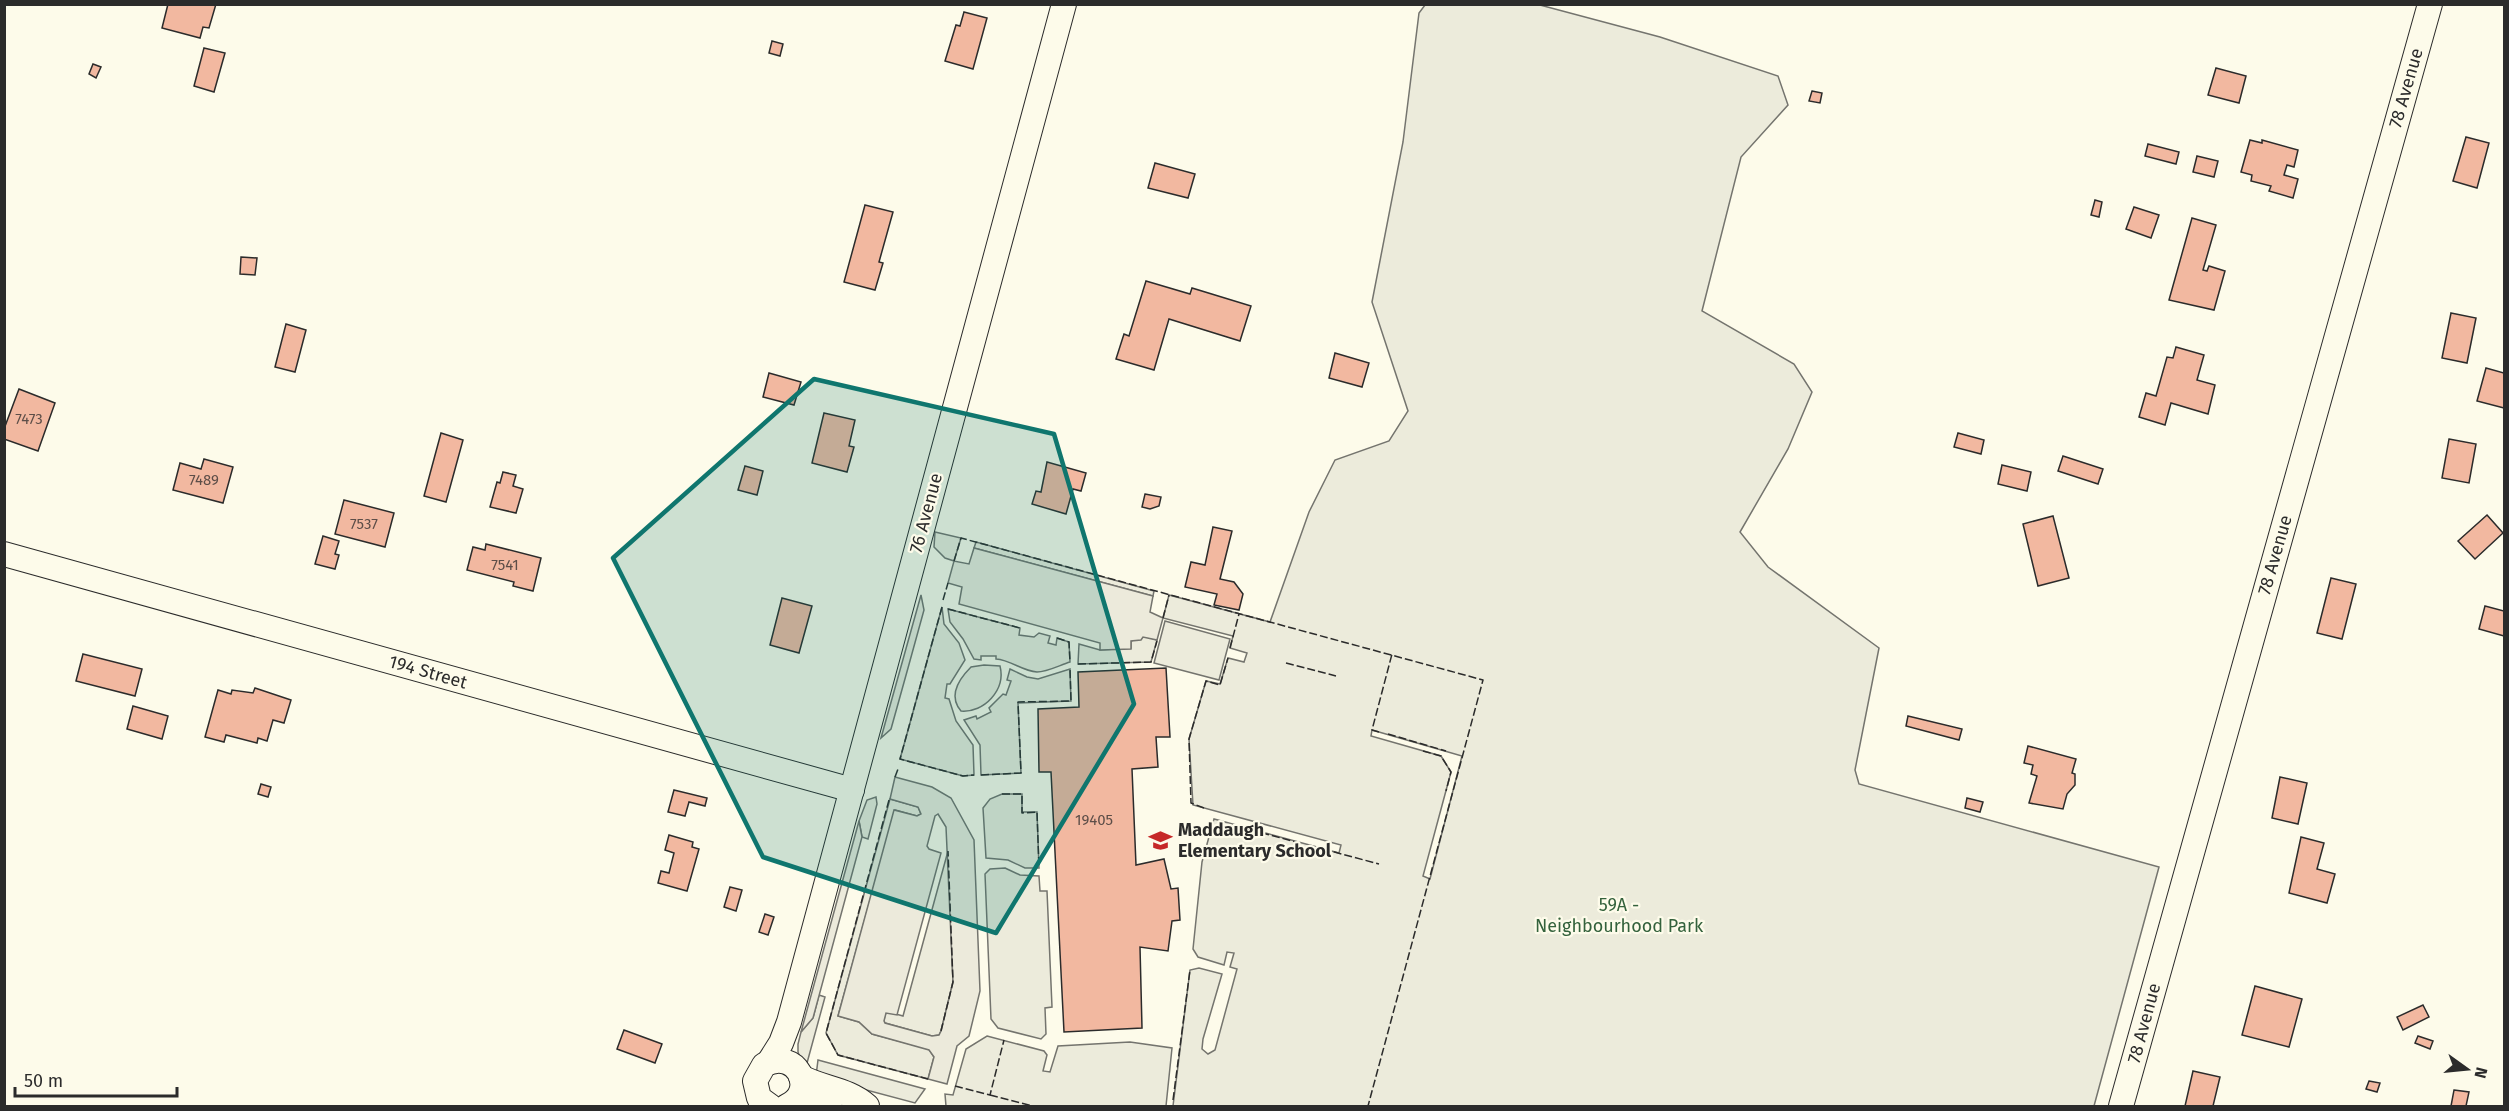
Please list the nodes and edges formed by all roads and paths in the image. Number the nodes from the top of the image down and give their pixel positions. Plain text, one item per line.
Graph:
1 (1064, 4) edge
2 (2430, 4) edge
3 (4, 554) edge
4 (852, 790) junction
5 (786, 1067) junction
6 (762, 1104) edge
7 (791, 1104) edge
8 (830, 1107) edge
9 (867, 1107) edge
10 (2121, 1107) edge

1 - 4 street, 76 Avenue
2 - 10 street, 78 Avenue
3 - 4 street, 194 Street
4 - 5 street, 76 Avenue
5 - 6 street, 76 Avenue
5 - 7 street
5 - 9 street
7 - 8 street

